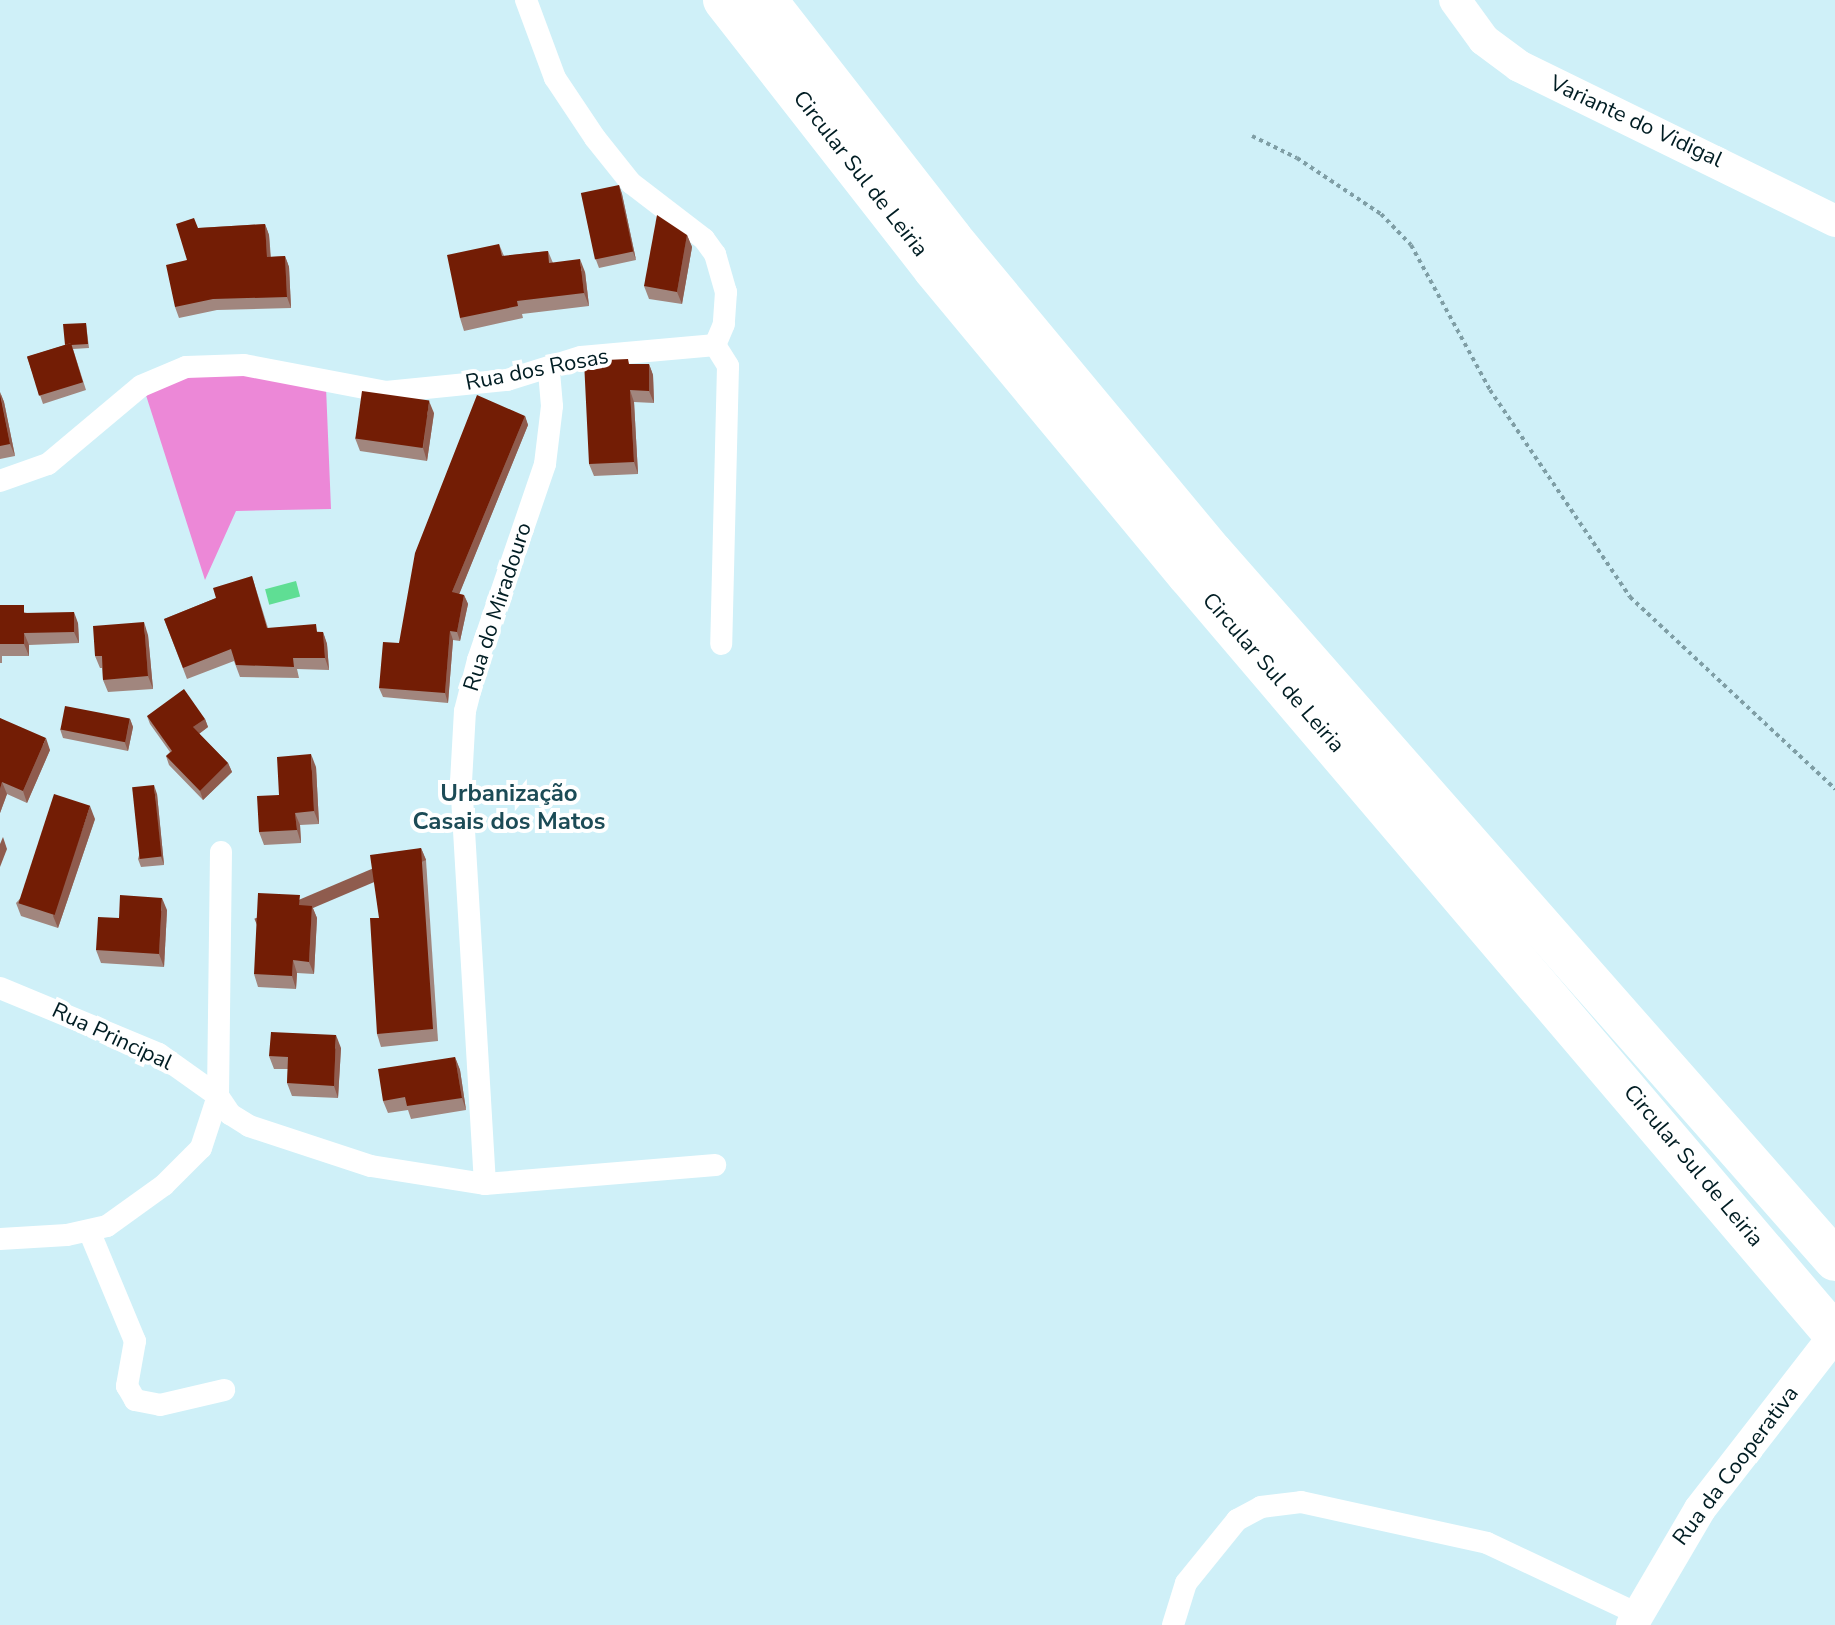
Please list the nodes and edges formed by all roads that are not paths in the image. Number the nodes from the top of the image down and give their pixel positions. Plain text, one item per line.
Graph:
1 (526, 0) edge
2 (724, 0) edge
3 (766, 0) edge
4 (1455, 0) edge
5 (1835, 221) edge
6 (715, 345) junction
7 (549, 368) junction
8 (0, 481) edge
9 (721, 644) dead end
10 (1426, 825) junction
11 (221, 852) dead end
12 (0, 988) edge
13 (218, 1096) junction
14 (715, 1165) dead end
15 (485, 1184) junction
16 (90, 1233) junction
17 (0, 1239) edge
18 (1835, 1260) edge
19 (1830, 1341) edge
20 (224, 1390) dead end
21 (1635, 1620) edge
22 (1173, 1625) edge

1 - 6 street
2 - 10 highway, Circular Sul de Leiria
3 - 10 highway, Circular Sul de Leiria
4 - 5 street, Variante do Vidigal
6 - 7 street, Rua dos Rosas
6 - 9 street
7 - 8 street, Rua dos Rosas
7 - 15 street, Rua do Miradouro
10 - 18 highway, Circular Sul de Leiria
10 - 19 highway, Circular Sul de Leiria
11 - 13 street
12 - 13 street, Rua Principal
13 - 15 street, Rua Principal
13 - 16 street
14 - 15 street, Rua Principal
16 - 17 street
16 - 20 street
19 - 21 street, Rua da Cooperativa
21 - 22 street

